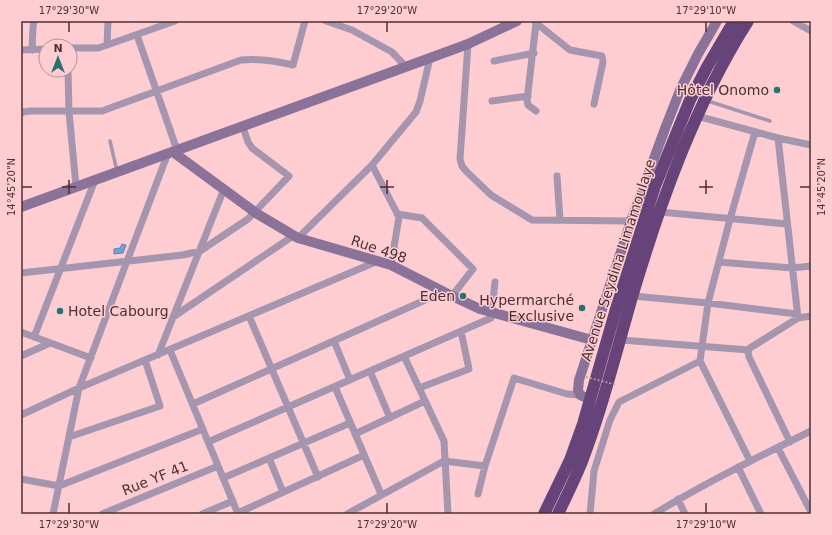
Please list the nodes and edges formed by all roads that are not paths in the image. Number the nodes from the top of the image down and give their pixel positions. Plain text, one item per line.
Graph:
1 (34, 21) edge
2 (108, 21) edge
3 (175, 21) edge
4 (305, 21) edge
5 (326, 21) edge
6 (517, 21) edge
7 (718, 21) edge
8 (734, 21) edge
9 (748, 21) edge
10 (793, 21) edge
11 (536, 22) edge
12 (503, 24) edge
13 (811, 31) edge
14 (137, 35) junction
15 (468, 44) junction
16 (107, 45) junction
17 (78, 48) edge
18 (21, 50) edge
19 (32, 50) junction
20 (38, 50) edge
21 (534, 53) junction
22 (430, 58) junction
23 (494, 61) dead end
24 (406, 67) junction
25 (68, 78) edge
26 (156, 91) junction
27 (528, 96) junction
28 (705, 100) junction
29 (492, 101) dead end
30 (594, 104) dead end
31 (536, 111) dead end
32 (69, 112) junction
33 (21, 113) edge
34 (697, 116) junction
35 (770, 121) dead end
36 (243, 127) junction
37 (755, 132) junction
38 (778, 138) junction
39 (110, 141) dead end
40 (811, 145) edge
41 (173, 152) junction
42 (372, 165) junction
43 (117, 172) junction
44 (557, 176) dead end
45 (95, 180) junction
46 (76, 186) junction
47 (224, 189) junction
48 (21, 207) edge
49 (660, 212) junction
50 (256, 213) junction
51 (398, 214) junction
52 (730, 219) junction
53 (560, 220) junction
54 (631, 221) junction
55 (787, 224) junction
56 (295, 237) junction
57 (200, 251) junction
58 (127, 261) junction
59 (378, 261) junction
60 (719, 262) junction
61 (391, 265) junction
62 (811, 266) edge
63 (60, 268) junction
64 (792, 268) junction
65 (21, 273) edge
66 (495, 282) dead end
67 (448, 294) junction
68 (633, 296) junction
69 (708, 303) junction
70 (491, 312) junction
71 (249, 316) junction
72 (798, 316) junction
73 (811, 316) edge
74 (173, 317) junction
75 (461, 331) junction
76 (21, 332) edge
77 (34, 337) junction
78 (592, 340) junction
79 (621, 340) junction
80 (334, 341) junction
81 (50, 343) junction
82 (701, 346) junction
83 (170, 350) junction
84 (749, 350) junction
85 (158, 355) junction
86 (21, 356) edge
87 (404, 356) junction
88 (91, 358) junction
89 (145, 360) junction
90 (700, 361) junction
91 (272, 369) junction
92 (370, 371) junction
93 (350, 380) junction
94 (335, 387) junction
95 (79, 388) junction
96 (419, 388) junction
97 (585, 397) junction
98 (425, 401) junction
99 (192, 404) junction
100 (288, 407) junction
101 (21, 415) edge
102 (390, 418) junction
103 (350, 423) junction
104 (203, 429) junction
105 (811, 431) edge
106 (355, 434) junction
107 (69, 437) junction
108 (208, 442) junction
109 (790, 442) junction
110 (303, 443) junction
111 (778, 448) junction
112 (364, 456) junction
113 (269, 458) junction
114 (444, 461) junction
115 (750, 461) junction
116 (218, 466) junction
117 (484, 466) junction
118 (738, 467) junction
119 (318, 477) junction
120 (223, 478) junction
121 (21, 479) edge
122 (58, 486) junction
123 (284, 492) junction
124 (381, 494) junction
125 (478, 494) dead end
126 (678, 499) junction
127 (233, 501) junction
128 (811, 512) edge
129 (52, 514) edge
130 (103, 514) edge
131 (202, 514) edge
132 (238, 514) edge
133 (347, 514) edge
134 (447, 514) edge
135 (544, 514) edge
136 (558, 514) edge
137 (590, 514) edge
138 (654, 514) edge
139 (685, 514) edge
140 (761, 514) edge

1 - 19 street
2 - 16 street
3 - 14 street
4 - 26 street
5 - 24 street
6 - 12 street
7 - 54 street
8 - 97 highway, Avenue Seydina Limamoulaye
9 - 28 highway, Avenue Seydina Limamoulaye
10 - 13 street
11 - 21 street
11 - 30 street
12 - 15 street
14 - 16 street
14 - 26 street
15 - 22 street
15 - 53 street
16 - 17 street
18 - 19 street
19 - 20 street
21 - 23 street
21 - 27 street
22 - 24 street
22 - 42 street
24 - 36 street
25 - 32 street
26 - 32 street
26 - 41 street
27 - 29 street
27 - 31 street
28 - 34 highway, Avenue Seydina Limamoulaye
28 - 35 lane
32 - 33 street
32 - 46 street
34 - 37 street
34 - 49 highway, Avenue Seydina Limamoulaye
36 - 41 street
36 - 50 street
37 - 38 street
37 - 52 street
38 - 40 street
38 - 55 street
39 - 43 lane
41 - 43 street
41 - 47 street, Rue 498
41 - 58 street
42 - 51 street
42 - 56 street
43 - 45 street
44 - 53 street
45 - 46 street
45 - 63 street
46 - 48 street
47 - 50 street, Rue 498
47 - 57 street
49 - 52 street
49 - 68 highway, Avenue Seydina Limamoulaye
50 - 56 street, Rue 498
50 - 57 street
51 - 61 street
51 - 67 street
52 - 55 street
52 - 60 street
53 - 54 street
54 - 78 street
55 - 64 street
56 - 59 street, Rue 498
56 - 74 street
57 - 58 street
57 - 74 street
58 - 63 street
58 - 88 street
59 - 61 street, Rue 498
59 - 71 street
60 - 64 street
60 - 69 street
61 - 67 street, Rue 498
62 - 64 street
63 - 65 street
63 - 77 street
64 - 72 street
66 - 70 street
67 - 70 street, Rue 498
67 - 80 street
68 - 69 street
68 - 79 highway, Avenue Seydina Limamoulaye
69 - 72 street
69 - 82 street
70 - 75 street
70 - 78 street, Rue 498
71 - 83 street
71 - 91 street
72 - 73 street
72 - 84 street
74 - 85 street
75 - 87 street
75 - 96 street
76 - 77 street
77 - 81 street
78 - 97 street
79 - 82 street
79 - 136 highway, Avenue Seydina Limamoulaye
80 - 91 street
80 - 93 street
81 - 86 street
81 - 88 street
82 - 84 street
82 - 90 street
83 - 85 street
83 - 99 street
84 - 109 street
85 - 89 street
87 - 92 street
87 - 96 street
88 - 95 street
89 - 95 street
89 - 107 street
90 - 115 street
90 - 137 street
91 - 99 street
91 - 100 street
92 - 93 street
92 - 102 street
93 - 94 street
94 - 100 street
94 - 103 street
95 - 101 street
95 - 107 street
96 - 98 street
97 - 117 street
97 - 135 highway, Avenue Seydina Limamoulaye
98 - 102 street
98 - 114 street
99 - 104 street
100 - 108 street
100 - 110 street
102 - 106 street
103 - 106 street
103 - 110 street
104 - 108 street
104 - 122 street
105 - 109 street
106 - 112 street
107 - 122 street
108 - 116 street
109 - 111 street
110 - 113 street
110 - 119 street
111 - 115 street
111 - 128 street
112 - 119 street
112 - 124 street
113 - 120 street
113 - 123 street
114 - 117 street
114 - 124 street
114 - 134 street
115 - 118 street
116 - 120 street
116 - 130 street, Rue YF 41
117 - 125 street
118 - 126 street
118 - 140 street
119 - 123 street
120 - 127 street
121 - 122 street
122 - 129 street
123 - 132 street
124 - 133 street
126 - 138 street
126 - 139 street
127 - 131 street
127 - 132 street

